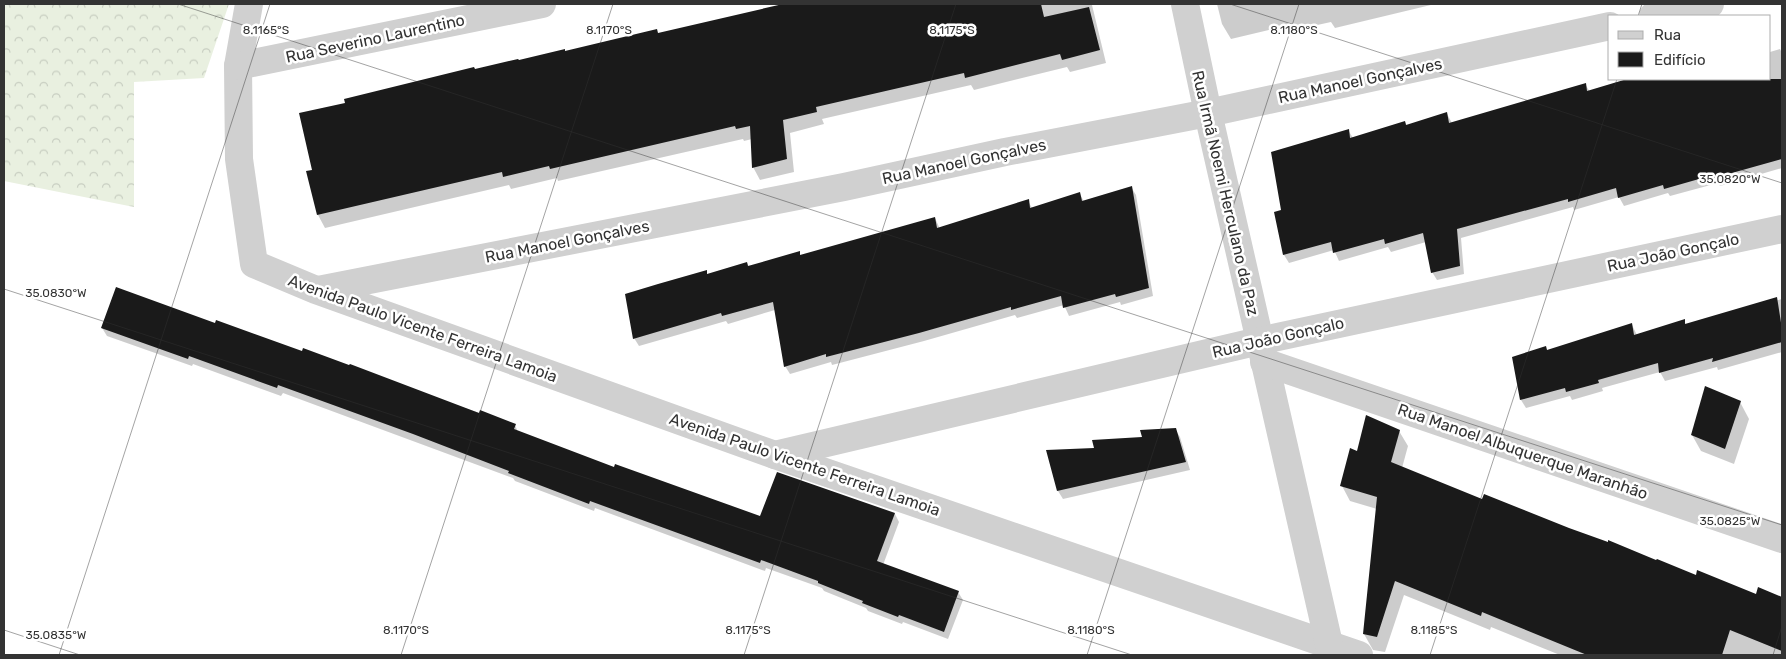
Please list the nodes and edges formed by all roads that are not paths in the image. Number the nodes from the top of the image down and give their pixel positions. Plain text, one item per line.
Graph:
1 (249, 4) edge
2 (542, 4) edge
3 (1185, 4) edge
4 (1710, 4) edge
5 (1657, 15) edge
6 (1608, 26) edge
7 (238, 66) junction
8 (1208, 113) junction
9 (1782, 229) edge
10 (316, 290) junction
11 (1262, 351) junction
12 (775, 455) junction
13 (1782, 539) edge
14 (1329, 644) junction
15 (1359, 655) edge

1 - 7 street
2 - 7 street, Rua Severino Laurentino
3 - 8 street, Rua Irmã Noemi Herculano da Paz
4 - 5 street
6 - 8 street, Rua Manoel Gonçalves
7 - 10 street, Avenida Paulo Vicente Ferreira Lamoia
8 - 10 street, Rua Manoel Gonçalves
8 - 11 street, Rua Irmã Noemi Herculano da Paz
9 - 11 street, Rua João Gonçalo
10 - 12 street, Avenida Paulo Vicente Ferreira Lamoia
11 - 12 street, Rua João Gonçalo
11 - 13 street, Rua Manoel Albuquerque Maranhão
11 - 14 street, Rua Irmã Noemi Herculano da Paz
12 - 14 street, Avenida Paulo Vicente Ferreira Lamoia
14 - 15 street, Avenida Paulo Vicente Ferreira Lamoia

